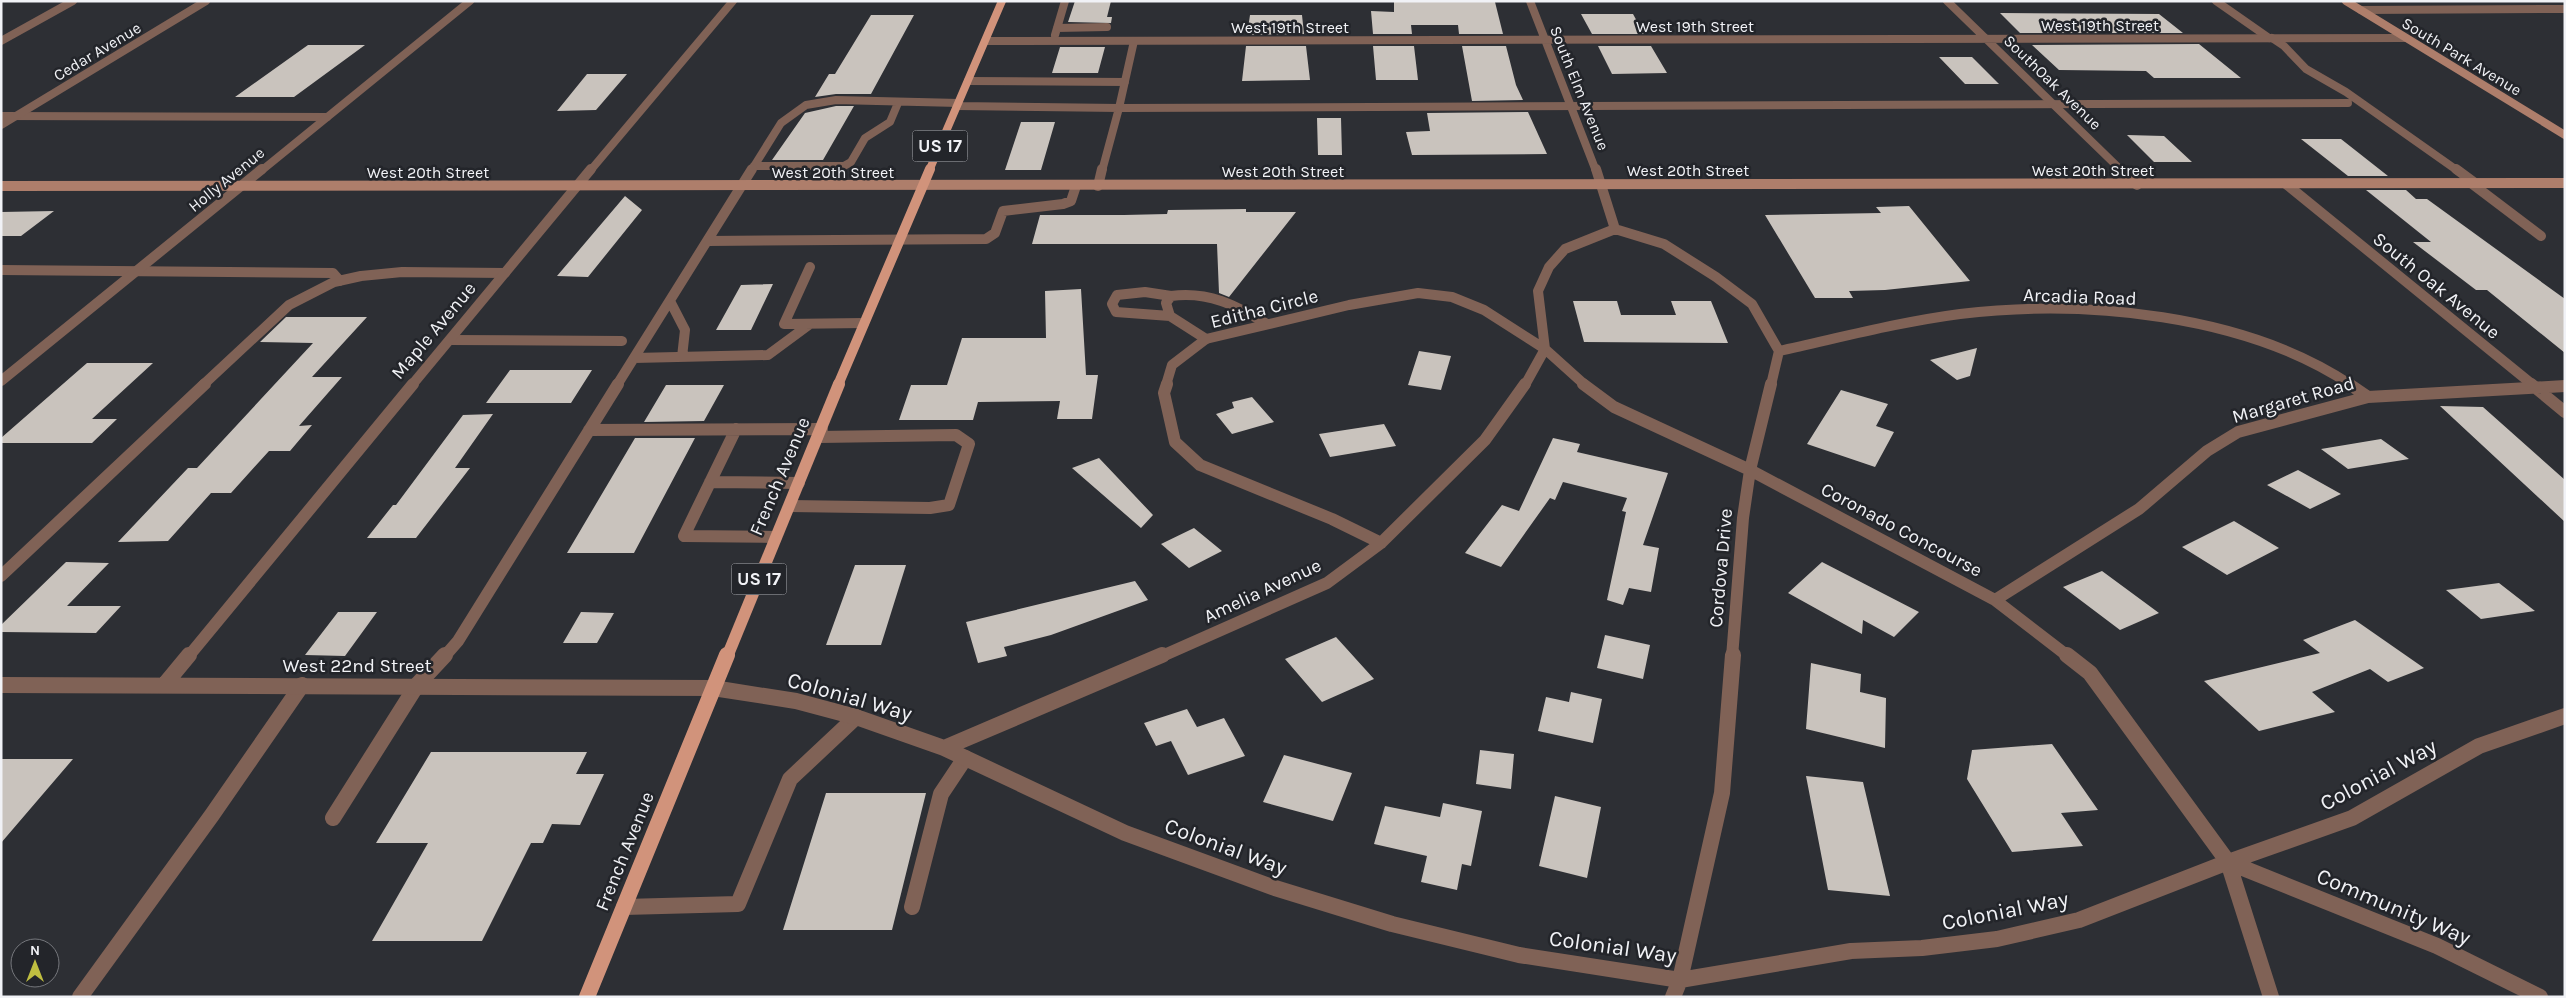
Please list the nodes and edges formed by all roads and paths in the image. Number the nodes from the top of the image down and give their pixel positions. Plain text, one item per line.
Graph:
1 (73, 1) edge
2 (206, 1) edge
3 (470, 1) edge
4 (733, 1) edge
5 (1002, 1) edge
6 (1065, 1) edge
7 (1530, 1) edge
8 (1947, 1) edge
9 (2216, 1) edge
10 (2346, 1) edge
11 (2565, 9) edge
12 (2361, 10) junction
13 (1107, 27) dead end
14 (1057, 28) junction
15 (2271, 38) junction
16 (2405, 38) junction
17 (1987, 39) junction
18 (1545, 40) junction
19 (1, 41) edge
20 (986, 41) junction
21 (1053, 41) junction
22 (1134, 41) junction
23 (968, 81) junction
24 (1125, 82) junction
25 (898, 103) junction
26 (2348, 103) dead end
27 (2054, 104) junction
28 (958, 105) junction
29 (1572, 106) junction
30 (1119, 108) junction
31 (1, 116) edge
32 (16, 116) junction
33 (327, 117) junction
34 (1, 125) edge
35 (2565, 135) edge
36 (754, 166) junction
37 (2473, 183) junction
38 (2565, 183) edge
39 (2286, 184) junction
40 (1602, 185) junction
41 (2137, 185) junction
42 (1, 186) edge
43 (922, 186) junction
44 (1076, 186) junction
45 (1098, 186) junction
46 (240, 187) junction
47 (576, 187) junction
48 (742, 187) junction
49 (1615, 229) junction
50 (2541, 236) dead end
51 (900, 240) junction
52 (708, 241) junction
53 (810, 267) dead end
54 (1, 270) edge
55 (137, 270) junction
56 (505, 273) junction
57 (340, 280) junction
58 (1171, 296) junction
59 (670, 301) junction
60 (1170, 316) junction
61 (864, 323) junction
62 (810, 324) junction
63 (1267, 324) junction
64 (450, 340) junction
65 (1206, 340) junction
66 (622, 341) dead end
67 (1545, 349) junction
68 (1779, 351) junction
69 (682, 357) junction
70 (634, 358) junction
71 (1, 380) edge
72 (2533, 386) junction
73 (2565, 386) edge
74 (2368, 397) junction
75 (2565, 412) edge
76 (736, 429) junction
77 (589, 430) junction
78 (820, 433) junction
79 (1750, 470) junction
80 (710, 482) junction
81 (799, 483) junction
82 (790, 506) junction
83 (776, 538) junction
84 (1381, 543) junction
85 (1, 576) edge
86 (1995, 600) junction
87 (164, 684) junction
88 (302, 685) junction
89 (417, 685) junction
90 (2, 686) edge
91 (713, 688) junction
92 (2565, 716) edge
93 (856, 717) junction
94 (944, 748) junction
95 (965, 758) junction
96 (333, 818) dead end
97 (2228, 862) junction
98 (624, 907) junction
99 (912, 907) dead end
100 (1680, 980) junction
101 (80, 997) edge
102 (587, 997) edge
103 (1673, 997) edge
104 (2271, 997) edge
105 (2540, 997) edge

1 - 19 street
2 - 32 street, Cedar Avenue
3 - 33 street, Holly Avenue
4 - 47 street, Maple Avenue
5 - 20 main road, French Avenue / US 17
6 - 14 street
7 - 18 street, South Elm Avenue
8 - 17 street, SouthOak Avenue
9 - 15 street
10 - 12 street, South Park Avenue
11 - 12 street
12 - 16 street, South Park Avenue
13 - 14 street
14 - 21 street
15 - 16 street, West 19th Street
15 - 17 street, West 19th Street
15 - 37 street
16 - 35 street, South Park Avenue
17 - 18 street, West 19th Street
17 - 27 street, SouthOak Avenue
18 - 22 street, West 19th Street
18 - 29 street, South Elm Avenue
20 - 21 street, West 19th Street
20 - 23 main road, French Avenue / US 17
21 - 22 street, West 19th Street
22 - 24 street
23 - 24 street
23 - 28 main road, French Avenue / US 17
24 - 30 street
25 - 28 street
25 - 36 street
25 - 36 street
26 - 27 street
27 - 29 street
27 - 41 street, SouthOak Avenue
28 - 30 street
28 - 43 main road, French Avenue / US 17
29 - 30 street
29 - 40 street, South Elm Avenue
30 - 45 street
31 - 32 street
32 - 33 street
32 - 34 street, Cedar Avenue
33 - 46 street, Holly Avenue
36 - 48 street
37 - 38 street, West 20th Street
37 - 39 street, West 20th Street
37 - 50 street
39 - 41 street, West 20th Street
39 - 72 street, South Oak Avenue
40 - 41 street, West 20th Street
40 - 45 street, West 20th Street
40 - 49 street
42 - 46 street, West 20th Street
43 - 44 street, West 20th Street
43 - 48 street, West 20th Street
43 - 51 main road, French Avenue / US 17
44 - 45 street, West 20th Street
44 - 51 street
46 - 47 street, West 20th Street
46 - 55 street, Holly Avenue
47 - 48 street, West 20th Street
47 - 56 street, Maple Avenue
48 - 52 street
49 - 67 street
49 - 68 street
51 - 52 street
51 - 61 main road, French Avenue / US 17
52 - 59 street
53 - 62 street
54 - 55 street
55 - 57 street
55 - 71 street, Holly Avenue
56 - 57 street
56 - 64 street, Maple Avenue
57 - 85 street
58 - 60 street
58 - 60 street
58 - 63 street
59 - 69 street
59 - 70 street
60 - 65 street
61 - 62 street
61 - 78 main road, French Avenue / US 17
62 - 69 street
63 - 65 street, Editha Circle
63 - 67 street, Editha Circle
64 - 66 street
64 - 87 street, Maple Avenue
65 - 84 street, Editha Circle
67 - 79 street, Coronado Concourse
67 - 84 street, Amelia Avenue
68 - 74 street, Arcadia Road
68 - 79 street, Cordova Drive
69 - 70 street
70 - 77 street
72 - 73 street, Margaret Road
72 - 74 street, Margaret Road
72 - 75 street, South Oak Avenue
74 - 86 street, Margaret Road
76 - 77 street
76 - 78 street
76 - 80 street
77 - 89 street
78 - 81 main road, French Avenue / US 17
78 - 82 street
79 - 86 street, Coronado Concourse
79 - 100 street, Cordova Drive
80 - 81 street
80 - 83 street
81 - 82 main road, French Avenue / US 17
82 - 83 main road, French Avenue / US 17
83 - 91 main road, French Avenue / US 17
84 - 94 street, Amelia Avenue
86 - 97 street, Coronado Concourse
87 - 88 street, West 22nd Street
87 - 90 street, West 22nd Street
88 - 89 street, West 22nd Street
88 - 101 street
89 - 91 street, West 22nd Street
89 - 96 street
91 - 93 street, Colonial Way
91 - 98 main road, French Avenue / US 17
92 - 97 street, Colonial Way
93 - 94 street, Colonial Way
93 - 98 street
94 - 95 street, Colonial Way
95 - 99 street
95 - 100 street, Colonial Way
97 - 100 street, Colonial Way
97 - 104 street, Coronado Concourse
97 - 105 street, Community Way
98 - 102 main road, French Avenue / US 17
100 - 103 street, Cordova Drive

